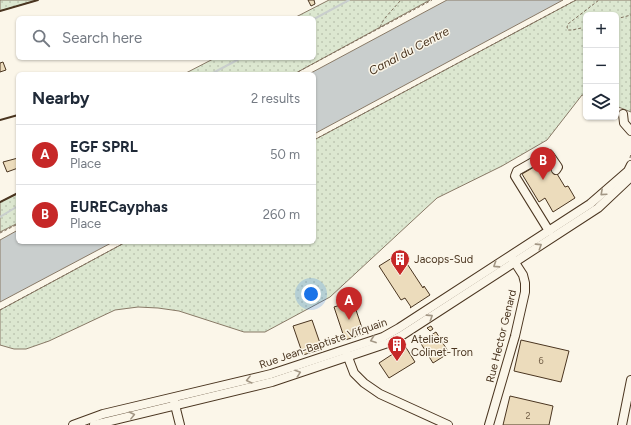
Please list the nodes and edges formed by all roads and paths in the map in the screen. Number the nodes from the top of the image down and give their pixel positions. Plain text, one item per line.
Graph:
1 (401, 0) edge
2 (432, 0) edge
3 (576, 0) edge
4 (599, 0) edge
5 (583, 12) edge
6 (584, 12) edge
7 (631, 15) edge
8 (619, 18) edge
9 (380, 27) junction
10 (583, 28) edge
11 (298, 72) edge
12 (623, 114) dead end
13 (631, 131) edge
14 (316, 139) edge
15 (631, 153) edge
16 (631, 162) edge
17 (556, 170) dead end
18 (631, 177) edge
19 (16, 225) edge
20 (549, 231) junction
21 (0, 233) edge
22 (122, 244) edge
23 (512, 259) junction
24 (0, 310) edge
25 (347, 353) junction
26 (631, 380) edge
27 (174, 402) junction
28 (72, 425) edge
29 (94, 425) edge
30 (180, 425) edge
31 (448, 425) edge
32 (489, 425) edge
33 (622, 425) edge

1 - 9 path
2 - 9 path
3 - 14 path
4 - 6 path
5 - 10 path
7 - 8 path
9 - 11 path
12 - 13 street
15 - 16 path
16 -> 20 street, Rue Jean-Baptiste Vifquain
17 - 20 street
23 -> 18 street, Rue Jean-Baptiste Vifquain
19 - 21 path
20 - 23 street, Rue Jean-Baptiste Vifquain
22 - 24 path
23 - 25 street, Rue Jean-Baptiste Vifquain
23 - 32 street, Rue Hector Genard
25 - 27 street, Rue Jean-Baptiste Vifquain
25 - 31 street
26 - 33 street
27 - 28 street, Rue Jean-Baptiste Vifquain
29 -> 27 street, Rue Jean-Baptiste Vifquain
27 - 30 street

